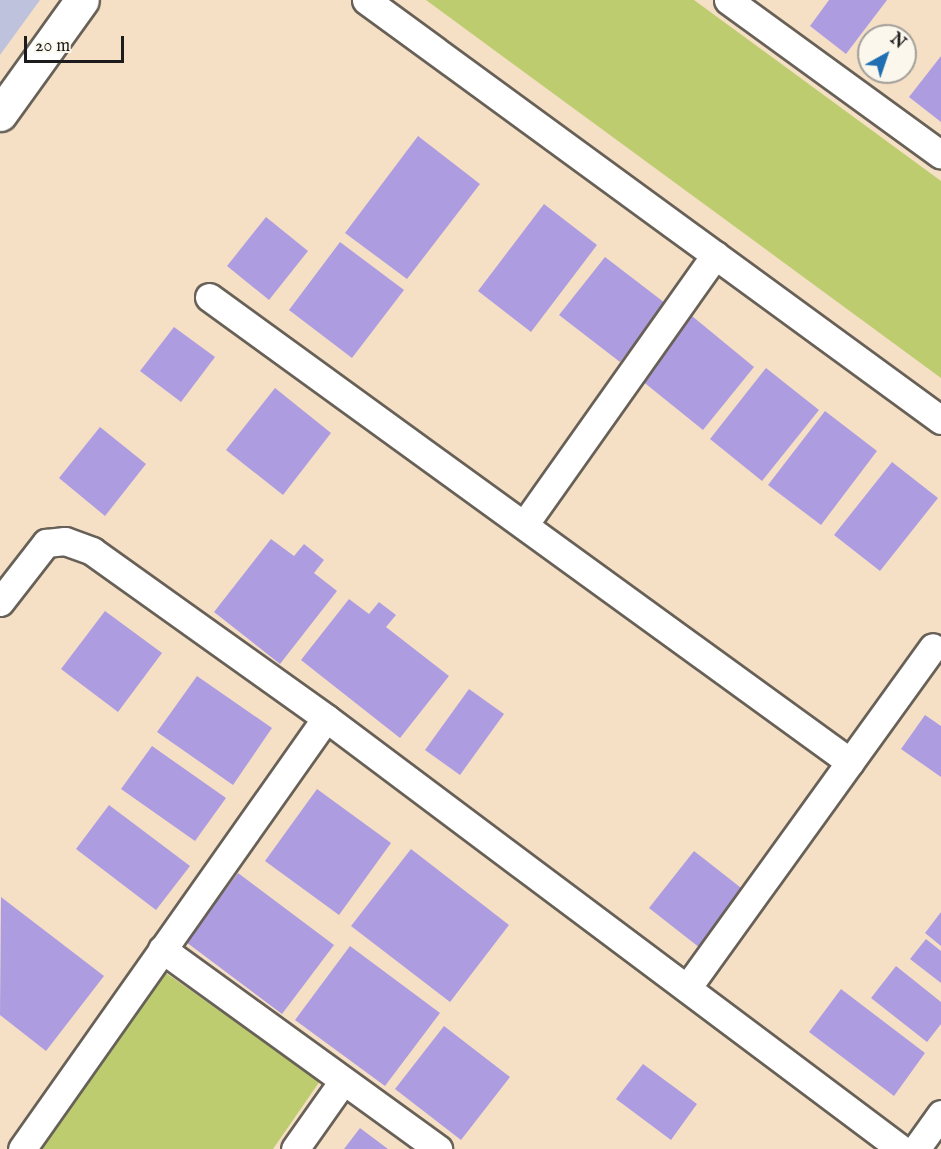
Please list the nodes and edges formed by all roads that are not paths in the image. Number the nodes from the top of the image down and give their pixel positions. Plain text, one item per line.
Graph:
1 (82, 0) edge
2 (366, 0) edge
3 (728, 0) edge
4 (0, 114) edge
5 (941, 155) edge
6 (715, 255) junction
7 (209, 297) dead end
8 (941, 420) edge
9 (524, 525) junction
10 (0, 602) edge
11 (933, 646) dead end
12 (326, 718) junction
13 (850, 762) junction
14 (162, 949) junction
15 (687, 988) junction
16 (343, 1081) junction
17 (941, 1114) edge
18 (22, 1149) edge
19 (295, 1149) edge
20 (438, 1149) edge
21 (901, 1149) edge
22 (916, 1149) edge

1 - 4 street
2 - 6 street
3 - 5 street
6 - 8 street
6 - 9 street
7 - 9 street
9 - 13 street
10 - 12 street
11 - 13 street
12 - 14 street
12 - 15 street
13 - 15 street
14 - 16 street
14 - 18 street
15 - 21 street
16 - 19 street
16 - 20 street
17 - 22 street

